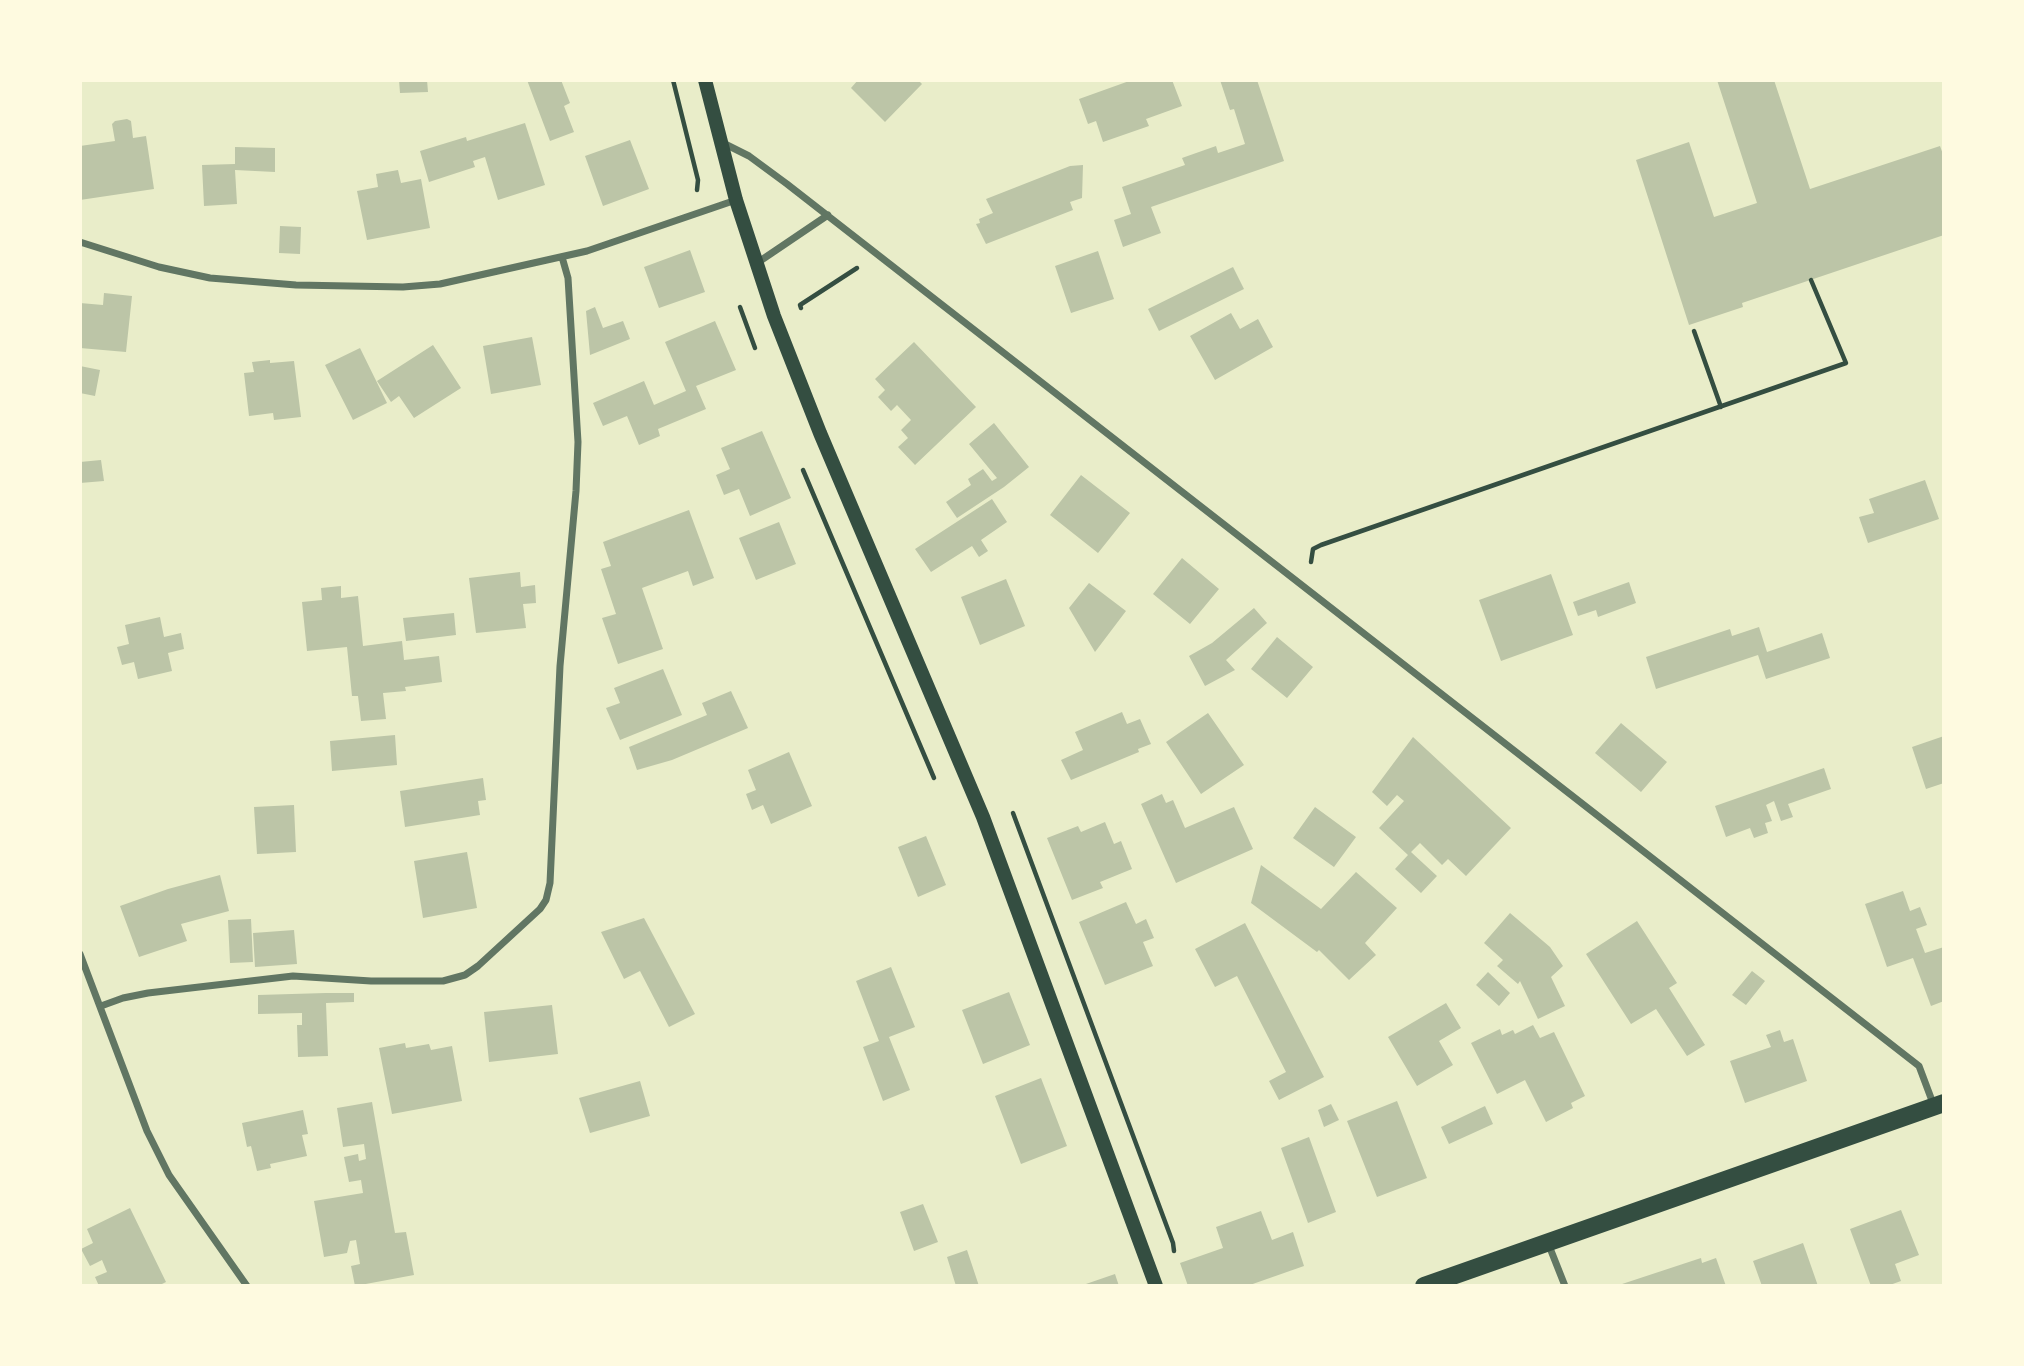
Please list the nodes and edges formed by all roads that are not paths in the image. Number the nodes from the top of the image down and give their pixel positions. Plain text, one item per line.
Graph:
1 (705, 80) edge
2 (720, 142) junction
3 (736, 200) junction
4 (828, 215) junction
5 (80, 242) edge
6 (562, 257) junction
7 (757, 263) junction
8 (80, 954) edge
9 (101, 1006) junction
10 (1939, 1105) edge
11 (1548, 1242) junction
12 (247, 1286) edge
13 (1156, 1286) edge
14 (1424, 1286) edge
15 (1565, 1286) edge

1 - 2 main road
2 - 3 main road
2 - 4 street
3 - 6 street
3 - 7 main road
4 - 7 street
4 - 10 street
5 - 6 street
6 - 9 street
7 - 13 main road
8 - 9 street
9 - 12 street
10 - 11 main road
11 - 14 main road
11 - 15 street

